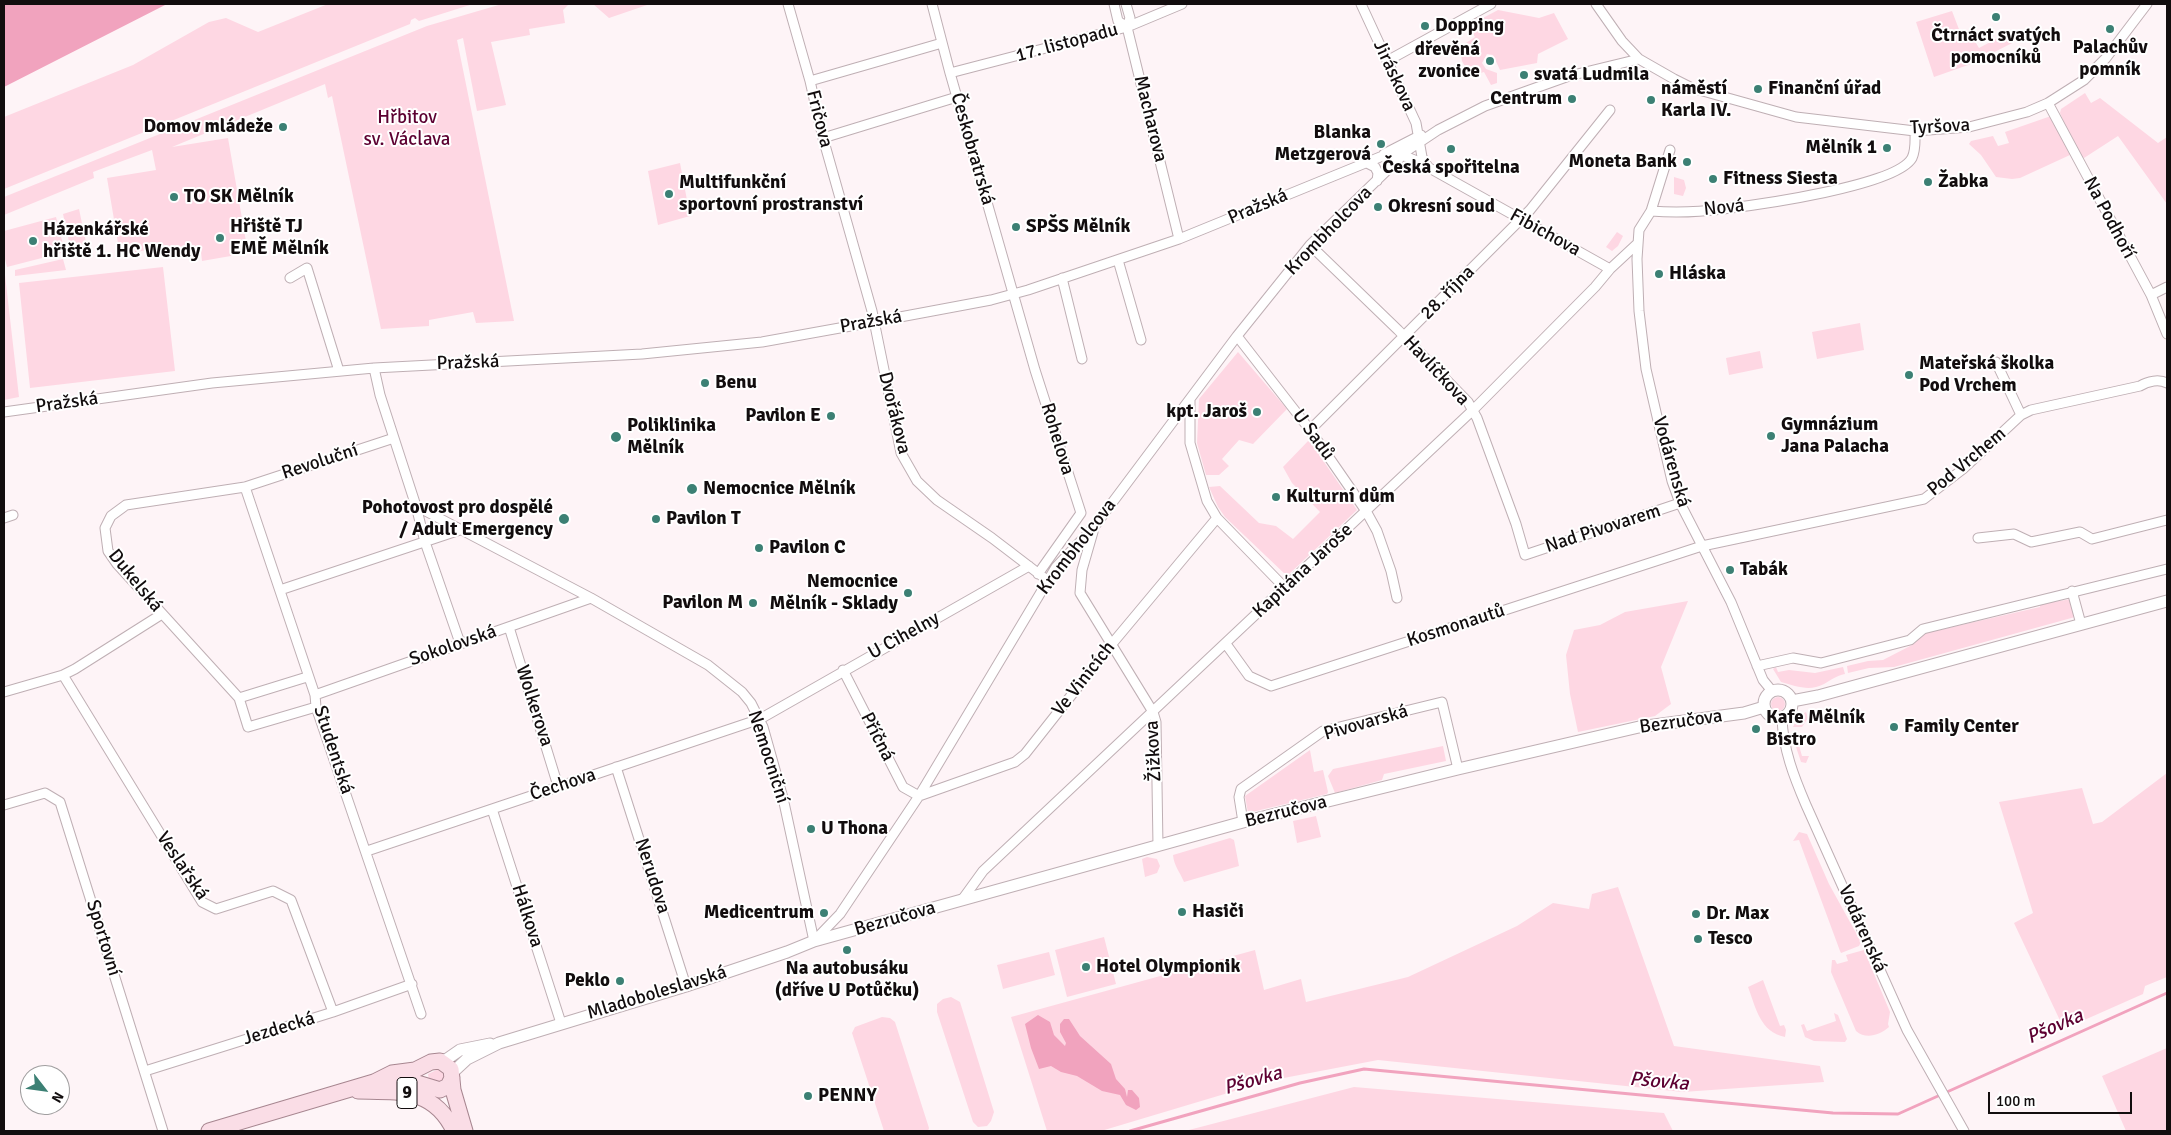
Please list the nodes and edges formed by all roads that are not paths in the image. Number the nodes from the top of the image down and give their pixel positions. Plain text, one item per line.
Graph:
1 (788, 4) edge
2 (932, 4) edge
3 (1114, 4) edge
4 (1126, 4) edge
5 (1182, 4) edge
6 (1361, 4) edge
7 (1492, 4) edge
8 (1596, 4) edge
9 (2147, 4) edge
10 (1127, 27) junction
11 (942, 43) junction
12 (1639, 59) junction
13 (1387, 61) junction
14 (950, 73) junction
15 (810, 81) junction
16 (957, 97) junction
17 (2048, 103) junction
18 (1610, 110) dead end
19 (1915, 131) junction
20 (1434, 133) junction
21 (823, 138) junction
22 (1420, 138) junction
23 (1670, 150) dead end
24 (1422, 151) junction
25 (1402, 155) junction
26 (1378, 157) junction
27 (1365, 162) junction
28 (1428, 167) junction
29 (1377, 181) junction
30 (1651, 211) junction
31 (1521, 220) junction
32 (1179, 239) junction
33 (1638, 243) junction
34 (1310, 245) junction
35 (1118, 260) junction
36 (1610, 269) junction
37 (290, 278) dead end
38 (1062, 278) junction
39 (2167, 287) edge
40 (1013, 294) junction
41 (2151, 295) junction
42 (874, 322) junction
43 (2167, 334) edge
44 (1237, 336) junction
45 (1405, 336) junction
46 (1141, 340) dead end
47 (1082, 359) dead end
48 (1996, 362) dead end
49 (374, 368) junction
50 (339, 372) junction
51 (2167, 383) edge
52 (1187, 402) junction
53 (1473, 410) junction
54 (4, 412) edge
55 (2021, 415) junction
56 (1310, 430) junction
57 (394, 438) junction
58 (245, 487) junction
59 (1680, 503) junction
60 (416, 506) junction
61 (1366, 511) junction
62 (13, 515) dead end
63 (4, 518) edge
64 (1217, 518) junction
65 (2167, 520) edge
66 (1094, 527) junction
67 (460, 530) junction
68 (1978, 538) dead end
69 (425, 542) junction
70 (1702, 546) junction
71 (1525, 555) joint
72 (1029, 566) junction
73 (2167, 569) edge
74 (1038, 574) junction
75 (1047, 580) junction
76 (1285, 588) junction
77 (280, 590) junction
78 (2072, 591) junction
79 (591, 598) junction
80 (1397, 598) dead end
81 (2167, 600) edge
82 (162, 614) junction
83 (2081, 624) junction
84 (509, 627) junction
85 (460, 643) junction
86 (1226, 644) junction
87 (1111, 645) junction
88 (1757, 666) junction
89 (843, 670) junction
90 (63, 675) junction
91 (308, 677) junction
92 (1772, 691) junction
93 (4, 692) edge
94 (315, 694) junction
95 (239, 698) junction
96 (1792, 701) junction
97 (316, 707) junction
98 (1764, 707) junction
99 (1153, 712) junction
100 (1782, 718) junction
101 (760, 719) junction
102 (616, 767) junction
103 (1458, 769) junction
104 (558, 786) junction
105 (919, 796) junction
106 (4, 805) edge
107 (492, 809) junction
108 (1243, 822) junction
109 (1158, 846) junction
110 (367, 851) junction
111 (962, 900) junction
112 (814, 941) junction
113 (412, 984) junction
114 (686, 986) junction
115 (333, 1012) junction
116 (421, 1014) dead end
117 (561, 1024) junction
118 (499, 1043) junction
119 (433, 1063) junction
120 (145, 1071) junction
121 (452, 1076) junction
122 (374, 1082) junction
123 (431, 1088) junction
124 (344, 1091) junction
125 (460, 1128) edge
126 (163, 1131) edge
127 (209, 1131) edge
128 (1964, 1131) edge

1 - 15 street, Fričova
2 - 11 street, Českobratrská
3 - 10 street, Macharova
4 - 10 street
5 - 10 street, 17. listopadu
6 - 13 street, Jiráskova
7 - 13 street
8 - 12 street
9 - 17 street, Tyršova
10 - 14 street, 17. listopadu
10 - 32 street, Macharova
11 - 14 street, Českobratrská
11 - 15 street
12 - 19 street, Tyršova
12 - 20 street, Pražská
13 - 22 street, Jiráskova
14 - 16 street, Českobratrská
15 - 21 street, Fričova
16 - 21 street
16 - 40 street, Českobratrská
17 - 19 street, Tyršova
17 - 41 street, Na Podhoří
18 - 31 street
19 - 30 street, Nová
20 - 22 street, Pražská
20 - 24 street
21 - 42 street, Fričova
22 - 24 street, Jiráskova
22 - 25 street, Pražská
22 - 26 street, Pražská
23 - 30 street
24 - 28 street
25 - 26 street, Pražská
25 - 28 street, Fibichova
25 - 29 street, Krombholcova
26 - 27 street, Pražská
27 - 29 street, Krombholcova
27 - 32 street, Pražská
28 - 31 street, Fibichova
29 - 34 street, Krombholcova
30 - 33 street, Kapitána Jaroše
31 - 36 street, Fibichova
31 - 45 street, 28. října
32 - 35 street, Pražská
33 - 36 street, Kapitána Jaroše
33 - 59 street, Vodárenská
34 - 44 street, Krombholcova
34 - 45 street, Havlíčkova
35 - 38 street, Pražská
35 - 46 street
36 - 53 street, Kapitána Jaroše
37 - 50 street
38 - 40 street, Pražská
38 - 47 street
39 - 41 street
40 - 42 street, Pražská
40 - 74 street, Rohelova
41 - 43 street, Na Podhoří
42 - 49 street, Pražská
42 - 72 street, Dvořákova
44 - 52 street, Krombholcova
44 - 56 street, U Sadů
45 - 53 street, Havlíčkova
45 - 56 street, 28. října
48 - 55 street
49 - 50 street, Pražská
49 - 57 street
50 - 54 street, Pražská
51 - 55 street, Pod Vrchem
52 - 64 street
52 - 66 street, Krombholcova
53 - 61 street, Kapitána Jaroše
53 - 71 street, Havlíčkova
55 - 70 street, Pod Vrchem
56 - 61 street, U Sadů
57 - 58 street, Revoluční
57 - 60 street
58 - 77 street, Studentská
58 - 82 street, Dukelská
59 - 70 street, Vodárenská
59 - 71 street, Nad Pivovarem
60 - 67 street, Nemocniční
60 - 69 street
61 - 76 street, Kapitána Jaroše
61 - 80 street, U Sadů
62 - 63 street
64 - 76 street
64 - 87 street, Ve Vinicích
65 - 68 street
66 - 75 street, Krombholcova
66 - 87 street, Žižkova
67 - 69 street
67 - 79 street, Nemocniční
69 - 77 street
69 - 85 street
70 - 86 street, Kosmonautů
70 - 88 street, Vodárenská
72 - 74 street
72 - 89 street, U Cihelny
73 - 78 street
74 - 75 street
75 - 105 street, Krombholcova
76 - 86 street, Kapitána Jaroše
77 - 91 street, Studentská
78 - 83 street
78 - 88 street
79 - 84 street, Sokolovská
79 - 101 street, Nemocniční
81 - 83 street
82 - 90 street
82 - 95 street, Dukelská
83 - 96 street
84 - 85 street, Sokolovská
84 - 104 street, Wolkerova
85 - 94 street, Sokolovská
86 - 99 street, Kapitána Jaroše
87 - 99 street, Žižkova
87 - 105 street, Ve Vinicích
88 - 92 street, Vodárenská
89 - 101 street, U Cihelny
89 - 105 street, Příčná
90 - 93 street
90 - 115 street, Veslařská
91 - 94 street, Studentská
91 - 95 street
92 - 96 street
92 - 98 street
94 - 97 street, Studentská
95 - 97 street
96 - 100 street
97 - 110 street, Studentská
98 - 100 street
98 - 103 street, Bezručova
99 - 109 street, Žižkova
99 - 111 street, Kapitána Jaroše
100 - 128 street, Vodárenská
101 - 102 street, Čechova
101 - 112 street, Nemocniční
102 - 104 street, Čechova
102 - 114 street, Nerudova
103 - 108 street, Bezručova
103 - 108 street, Pivovarská
104 - 107 street, Čechova
105 - 112 street, Krombholcova
106 - 120 street, Sportovní
107 - 110 street, Čechova
107 - 117 street, Hálkova
108 - 109 street, Bezručova
109 - 111 street, Bezručova
110 - 113 street, Studentská
111 - 112 street, Bezručova
112 - 114 street, Mladoboleslavská
113 - 115 street, Jezdecká
113 - 116 street, Studentská
114 - 117 street, Mladoboleslavská
115 - 120 street, Jezdecká
117 - 118 street, Mladoboleslavská
118 - 119 street, Mladoboleslavská
118 - 121 street, Mladoboleslavská
119 - 121 main road
119 - 122 main road, Mladoboleslavská
119 - 123 main road, 9
120 - 126 street, Sportovní
121 - 123 main road, Mladoboleslavská / 9
121 - 125 main road
122 - 123 main road, Mladoboleslavská
122 - 124 main road, Mladoboleslavská / 9
123 - 125 main road, 9
124 - 125 main road, 9
124 - 127 main road, Mladoboleslavská / 9

